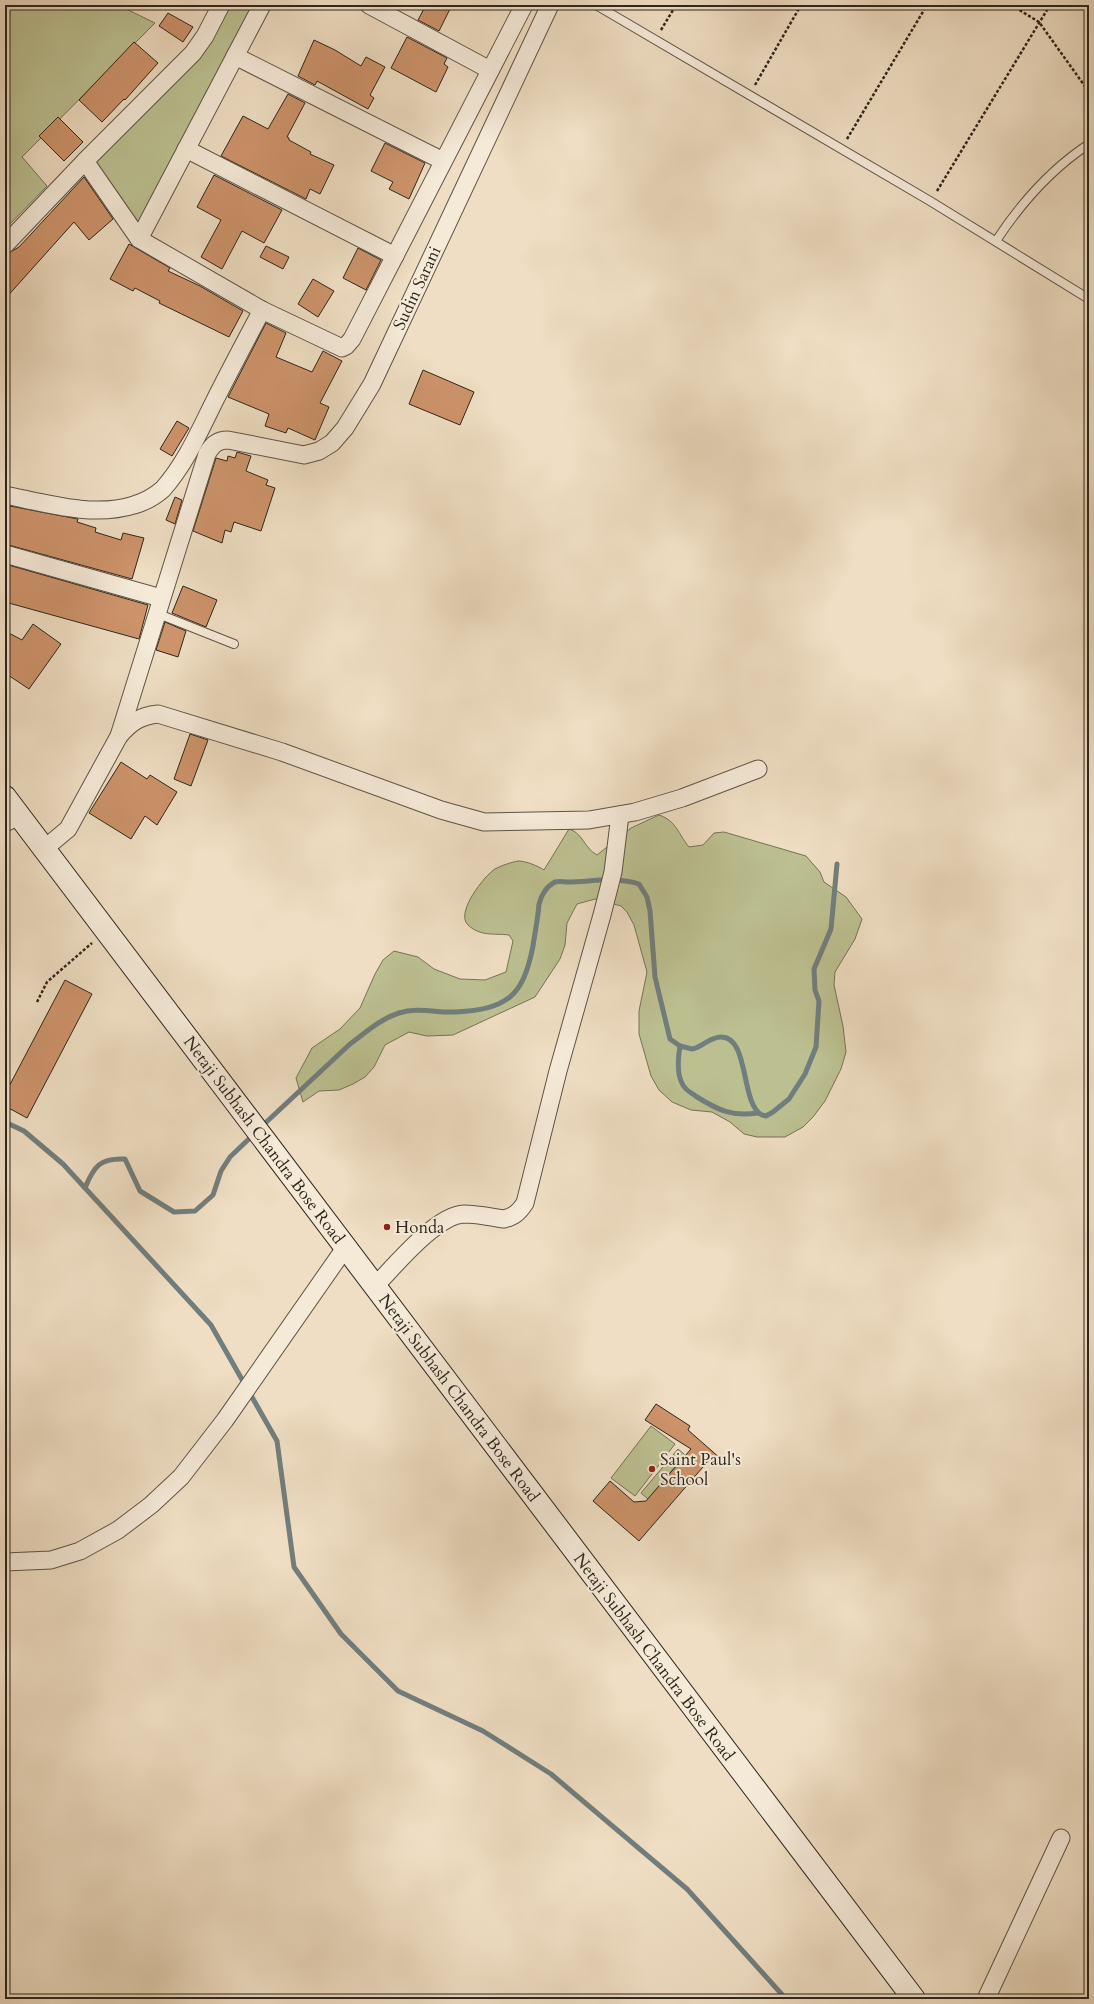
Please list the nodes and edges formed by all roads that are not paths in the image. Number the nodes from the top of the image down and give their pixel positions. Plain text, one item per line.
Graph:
1 (221, 5) edge
2 (262, 5) edge
3 (369, 5) edge
4 (524, 5) edge
5 (550, 5) edge
6 (596, 5) edge
7 (235, 56) junction
8 (490, 70) junction
9 (1089, 144) edge
10 (186, 149) junction
11 (443, 160) junction
12 (85, 161) junction
13 (139, 239) junction
14 (996, 241) junction
15 (5, 244) edge
16 (395, 256) junction
17 (1088, 298) edge
18 (262, 310) junction
19 (5, 495) edge
20 (5, 554) edge
21 (159, 606) junction
22 (234, 644) dead end
23 (128, 704) junction
24 (158, 714) junction
25 (119, 736) junction
26 (758, 769) dead end
27 (5, 797) edge
28 (620, 814) junction
29 (12, 819) edge
30 (44, 849) junction
31 (345, 1248) junction
32 (374, 1287) junction
33 (5, 1562) edge
34 (1061, 1838) dead end
35 (914, 1999) edge
36 (986, 1999) edge

1 - 12 street
2 - 7 street
3 - 8 street
4 - 8 street
5 - 21 street, Sudin Sarani
6 - 14 lane
7 - 10 street
7 - 11 street
8 - 11 street
9 - 14 lane
10 - 13 street
10 - 16 street
11 - 16 street
12 - 13 street
12 - 15 street
13 - 18 street
14 - 17 lane
16 - 18 street
18 - 19 street
20 - 21 street
21 - 22 lane
21 - 23 street
23 - 24 street
23 - 25 street
24 - 25 street
24 - 28 street
25 - 30 street
26 - 28 street
27 - 29 street, Netaji Subhash Chandra Bose Road
28 - 32 street
29 - 30 street, Netaji Subhash Chandra Bose Road
30 - 31 street, Netaji Subhash Chandra Bose Road
31 - 32 street, Netaji Subhash Chandra Bose Road
31 - 33 street
32 - 35 street, Netaji Subhash Chandra Bose Road
34 - 36 street

